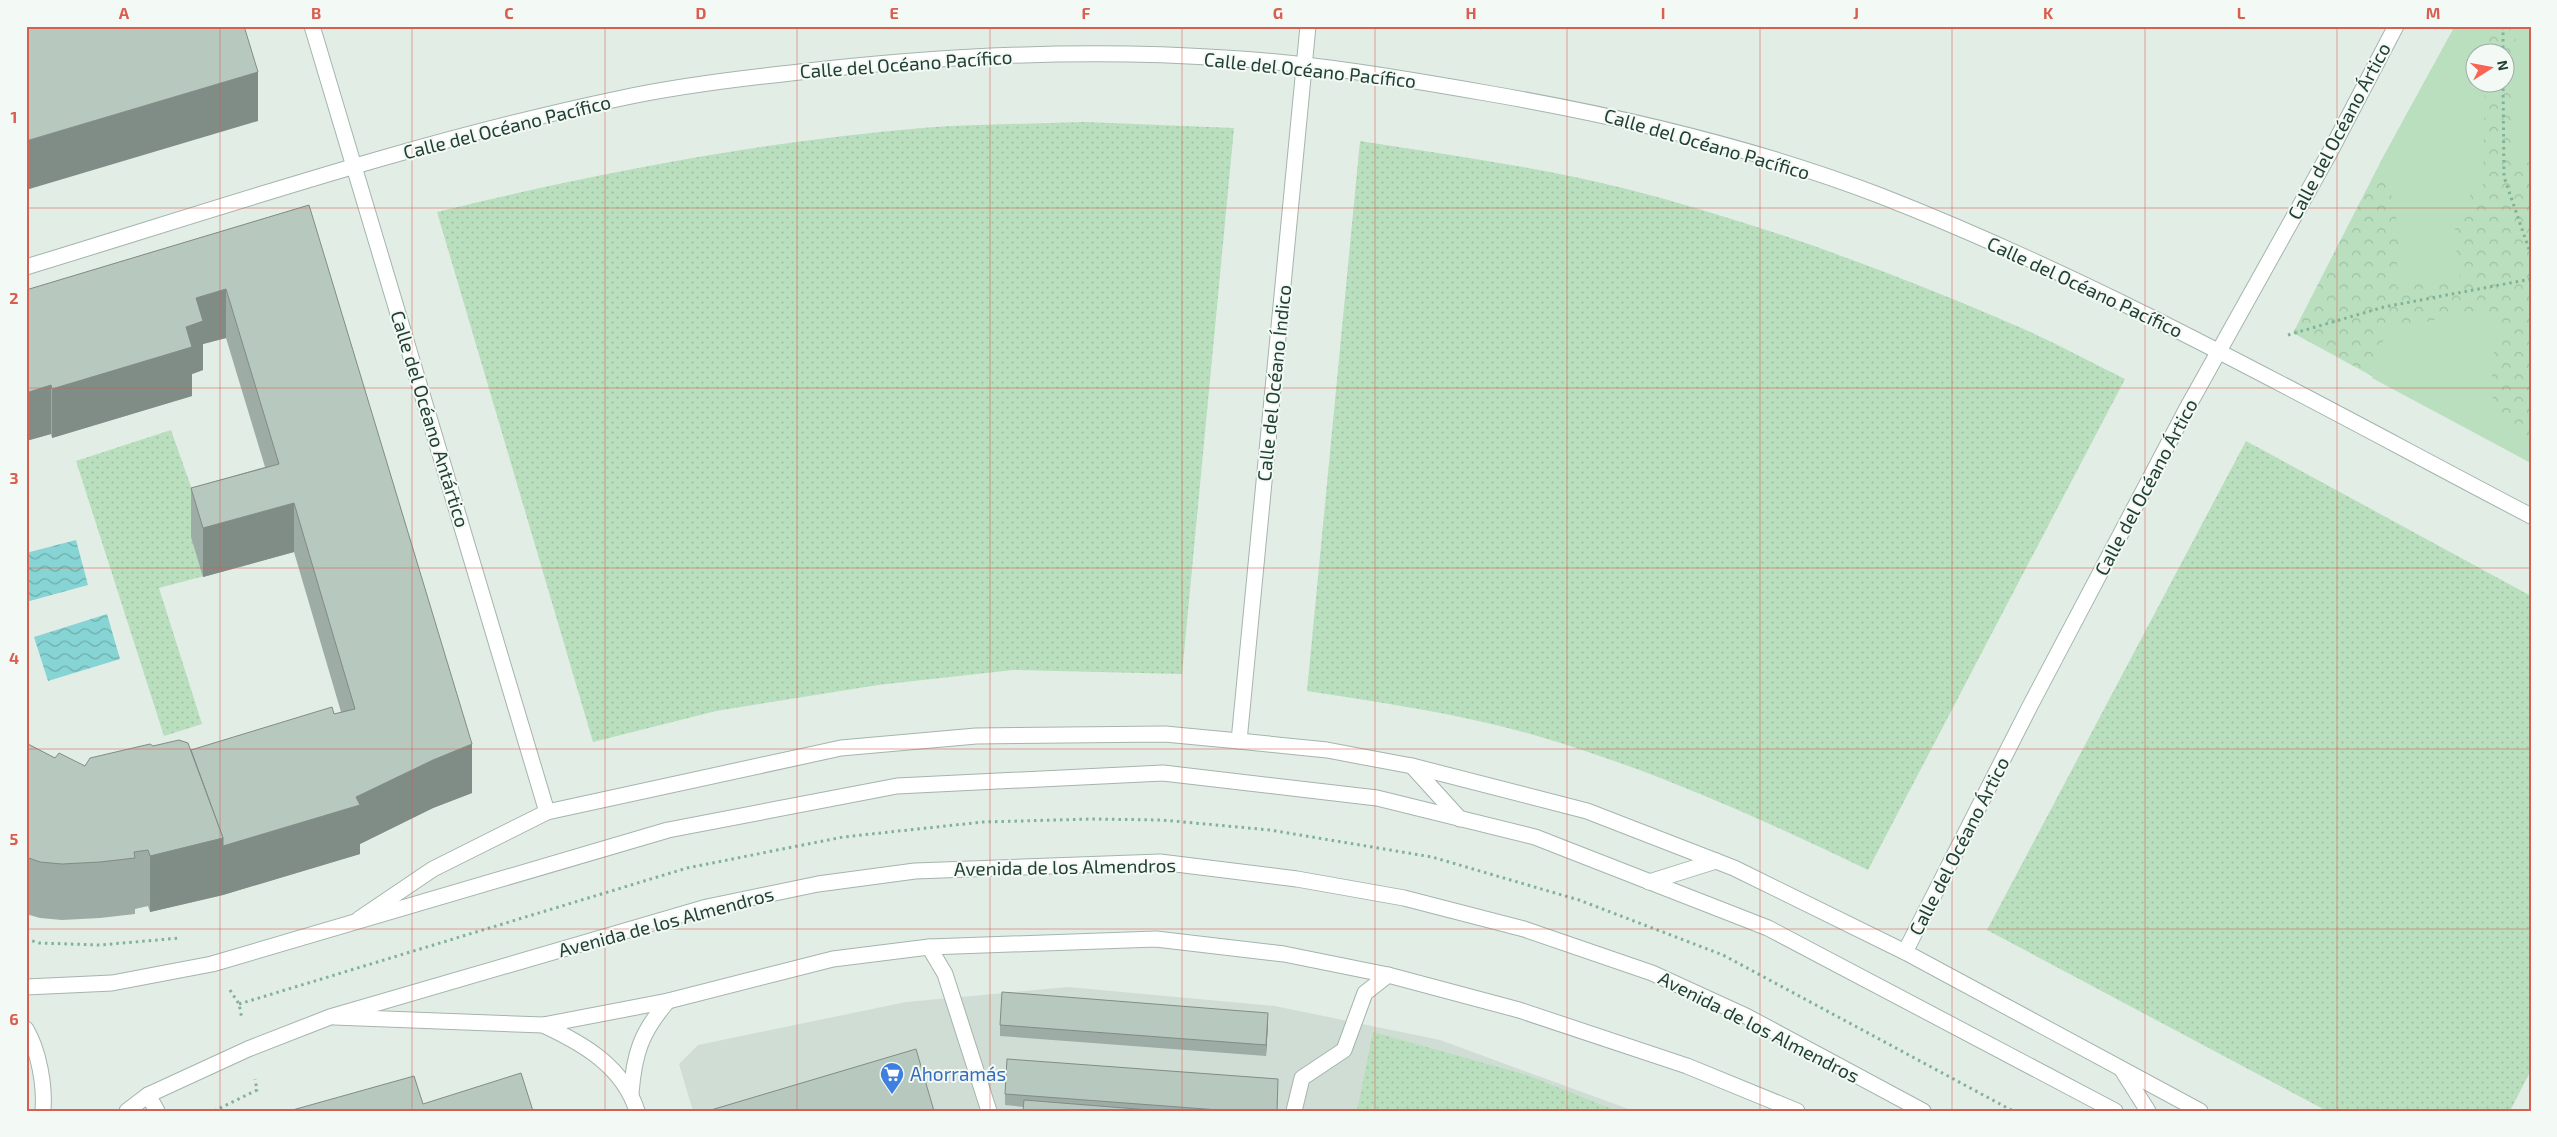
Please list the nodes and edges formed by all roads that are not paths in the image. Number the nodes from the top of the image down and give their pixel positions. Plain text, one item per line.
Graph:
1 (312, 26) edge
2 (1308, 26) edge
3 (2396, 26) edge
4 (1304, 66) junction
5 (355, 167) junction
6 (26, 267) edge
7 (2218, 351) junction
8 (2531, 516) edge
9 (1239, 741) junction
10 (1412, 766) junction
11 (547, 812) junction
12 (1460, 819) junction
13 (1716, 861) junction
14 (1649, 882) junction
15 (359, 919) junction
16 (928, 947) junction
17 (1905, 952) junction
18 (1388, 975) junction
19 (26, 987) edge
20 (668, 1001) junction
21 (330, 1017) junction
22 (542, 1025) junction
23 (26, 1029) edge
24 (2122, 1068) junction
25 (631, 1094) junction
26 (148, 1095) junction
27 (43, 1111) edge
28 (127, 1111) edge
29 (157, 1111) edge
30 (636, 1111) edge
31 (989, 1111) edge
32 (1294, 1111) edge
33 (1797, 1111) edge
34 (1923, 1111) edge
35 (2115, 1111) edge
36 (2148, 1111) edge
37 (2200, 1111) edge

1 - 5 street, Calle del Océano Antártico
2 - 4 street, Calle del Océano Índico
3 - 7 street, Calle del Océano Ártico
4 - 5 street, Calle del Océano Pacífico
4 - 7 street, Calle del Océano Pacífico
4 - 9 street, Calle del Océano Índico
5 - 6 street, Calle del Océano Pacífico
5 - 11 street, Calle del Océano Antártico
7 - 8 street, Calle del Océano Pacífico
7 - 17 street, Calle del Océano Ártico
9 - 10 street
9 - 11 street
10 - 12 street
10 - 13 street
11 - 15 street
12 - 14 street
12 - 15 street
13 - 14 street
13 - 17 street
14 - 35 street
15 - 19 street
16 - 18 street, Avenida de los Almendros
16 - 20 street, Avenida de los Almendros
16 - 31 street
17 - 24 street
18 - 32 street
18 - 33 street, Avenida de los Almendros
20 - 22 street, Avenida de los Almendros
20 - 25 street
21 - 22 street, Avenida de los Almendros
21 - 26 street, Avenida de los Almendros
21 - 34 street, Avenida de los Almendros
22 - 25 street
23 - 27 street
24 - 36 street
24 - 37 street
25 - 30 street
26 - 28 street, Avenida de los Almendros
26 - 29 street

